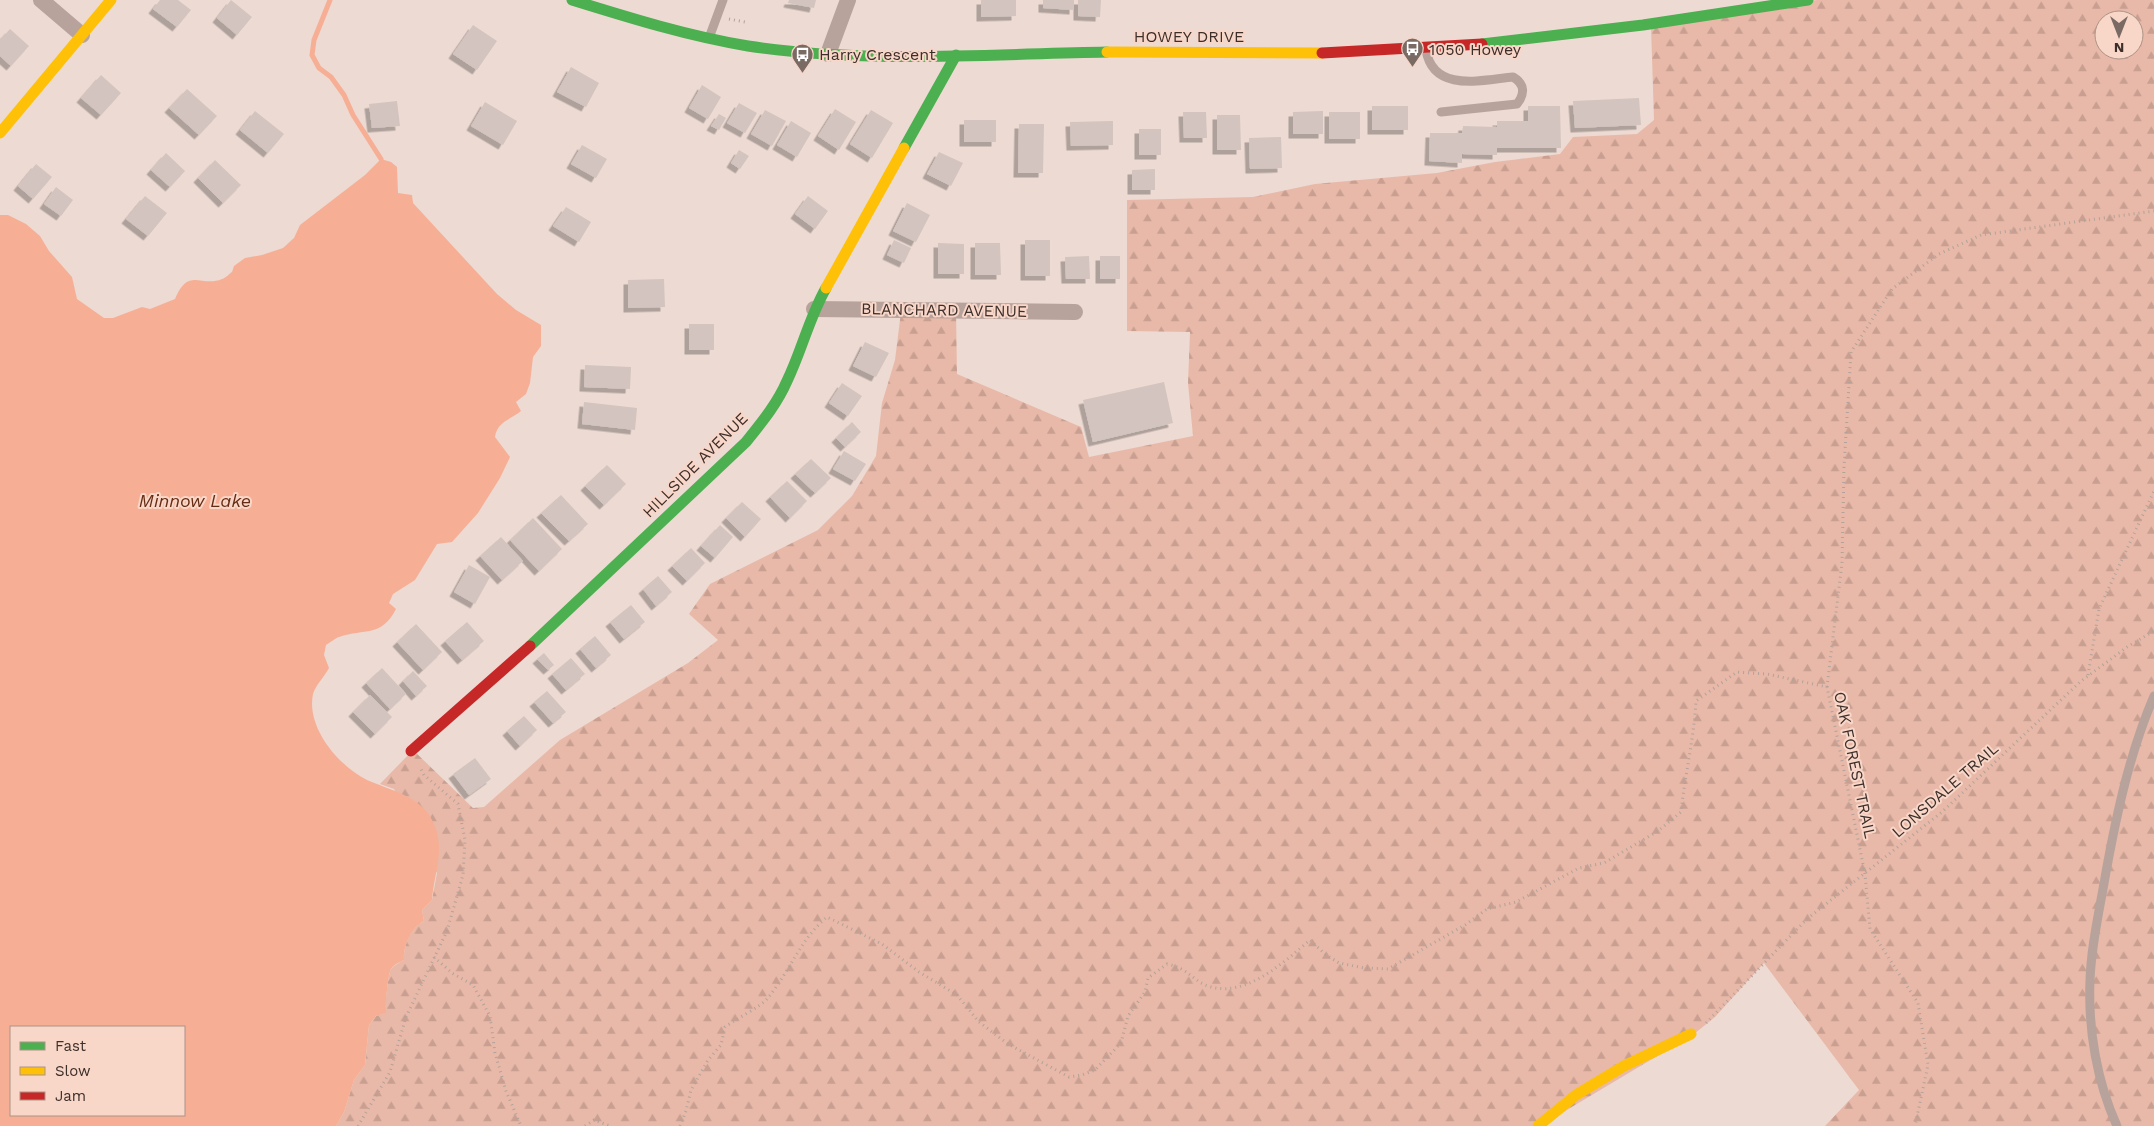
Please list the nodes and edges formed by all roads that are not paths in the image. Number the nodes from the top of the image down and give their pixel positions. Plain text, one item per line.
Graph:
1 (41, 0) edge
2 (112, 0) edge
3 (572, 0) edge
4 (723, 0) edge
5 (848, 0) edge
6 (1808, 0) edge
7 (82, 35) junction
8 (709, 38) junction
9 (1426, 48) junction
10 (828, 54) junction
11 (956, 55) junction
12 (1441, 112) dead end
13 (0, 133) edge
14 (814, 309) junction
15 (1075, 312) dead end
16 (2154, 696) edge
17 (410, 751) road end
18 (1691, 1034) road end
19 (1538, 1126) edge
20 (2117, 1126) edge

1 - 7 street
2 - 7 street
3 - 8 street, HOWEY DRIVE
4 - 8 lane
5 - 10 street
6 - 9 street, HOWEY DRIVE
7 - 13 street
8 - 10 street, HOWEY DRIVE
9 - 11 street, HOWEY DRIVE
9 - 12 lane
10 - 11 street, HOWEY DRIVE
11 - 14 street, HILLSIDE AVENUE
14 - 15 street, BLANCHARD AVENUE
14 - 17 street, HILLSIDE AVENUE
16 - 20 lane
18 - 19 street

